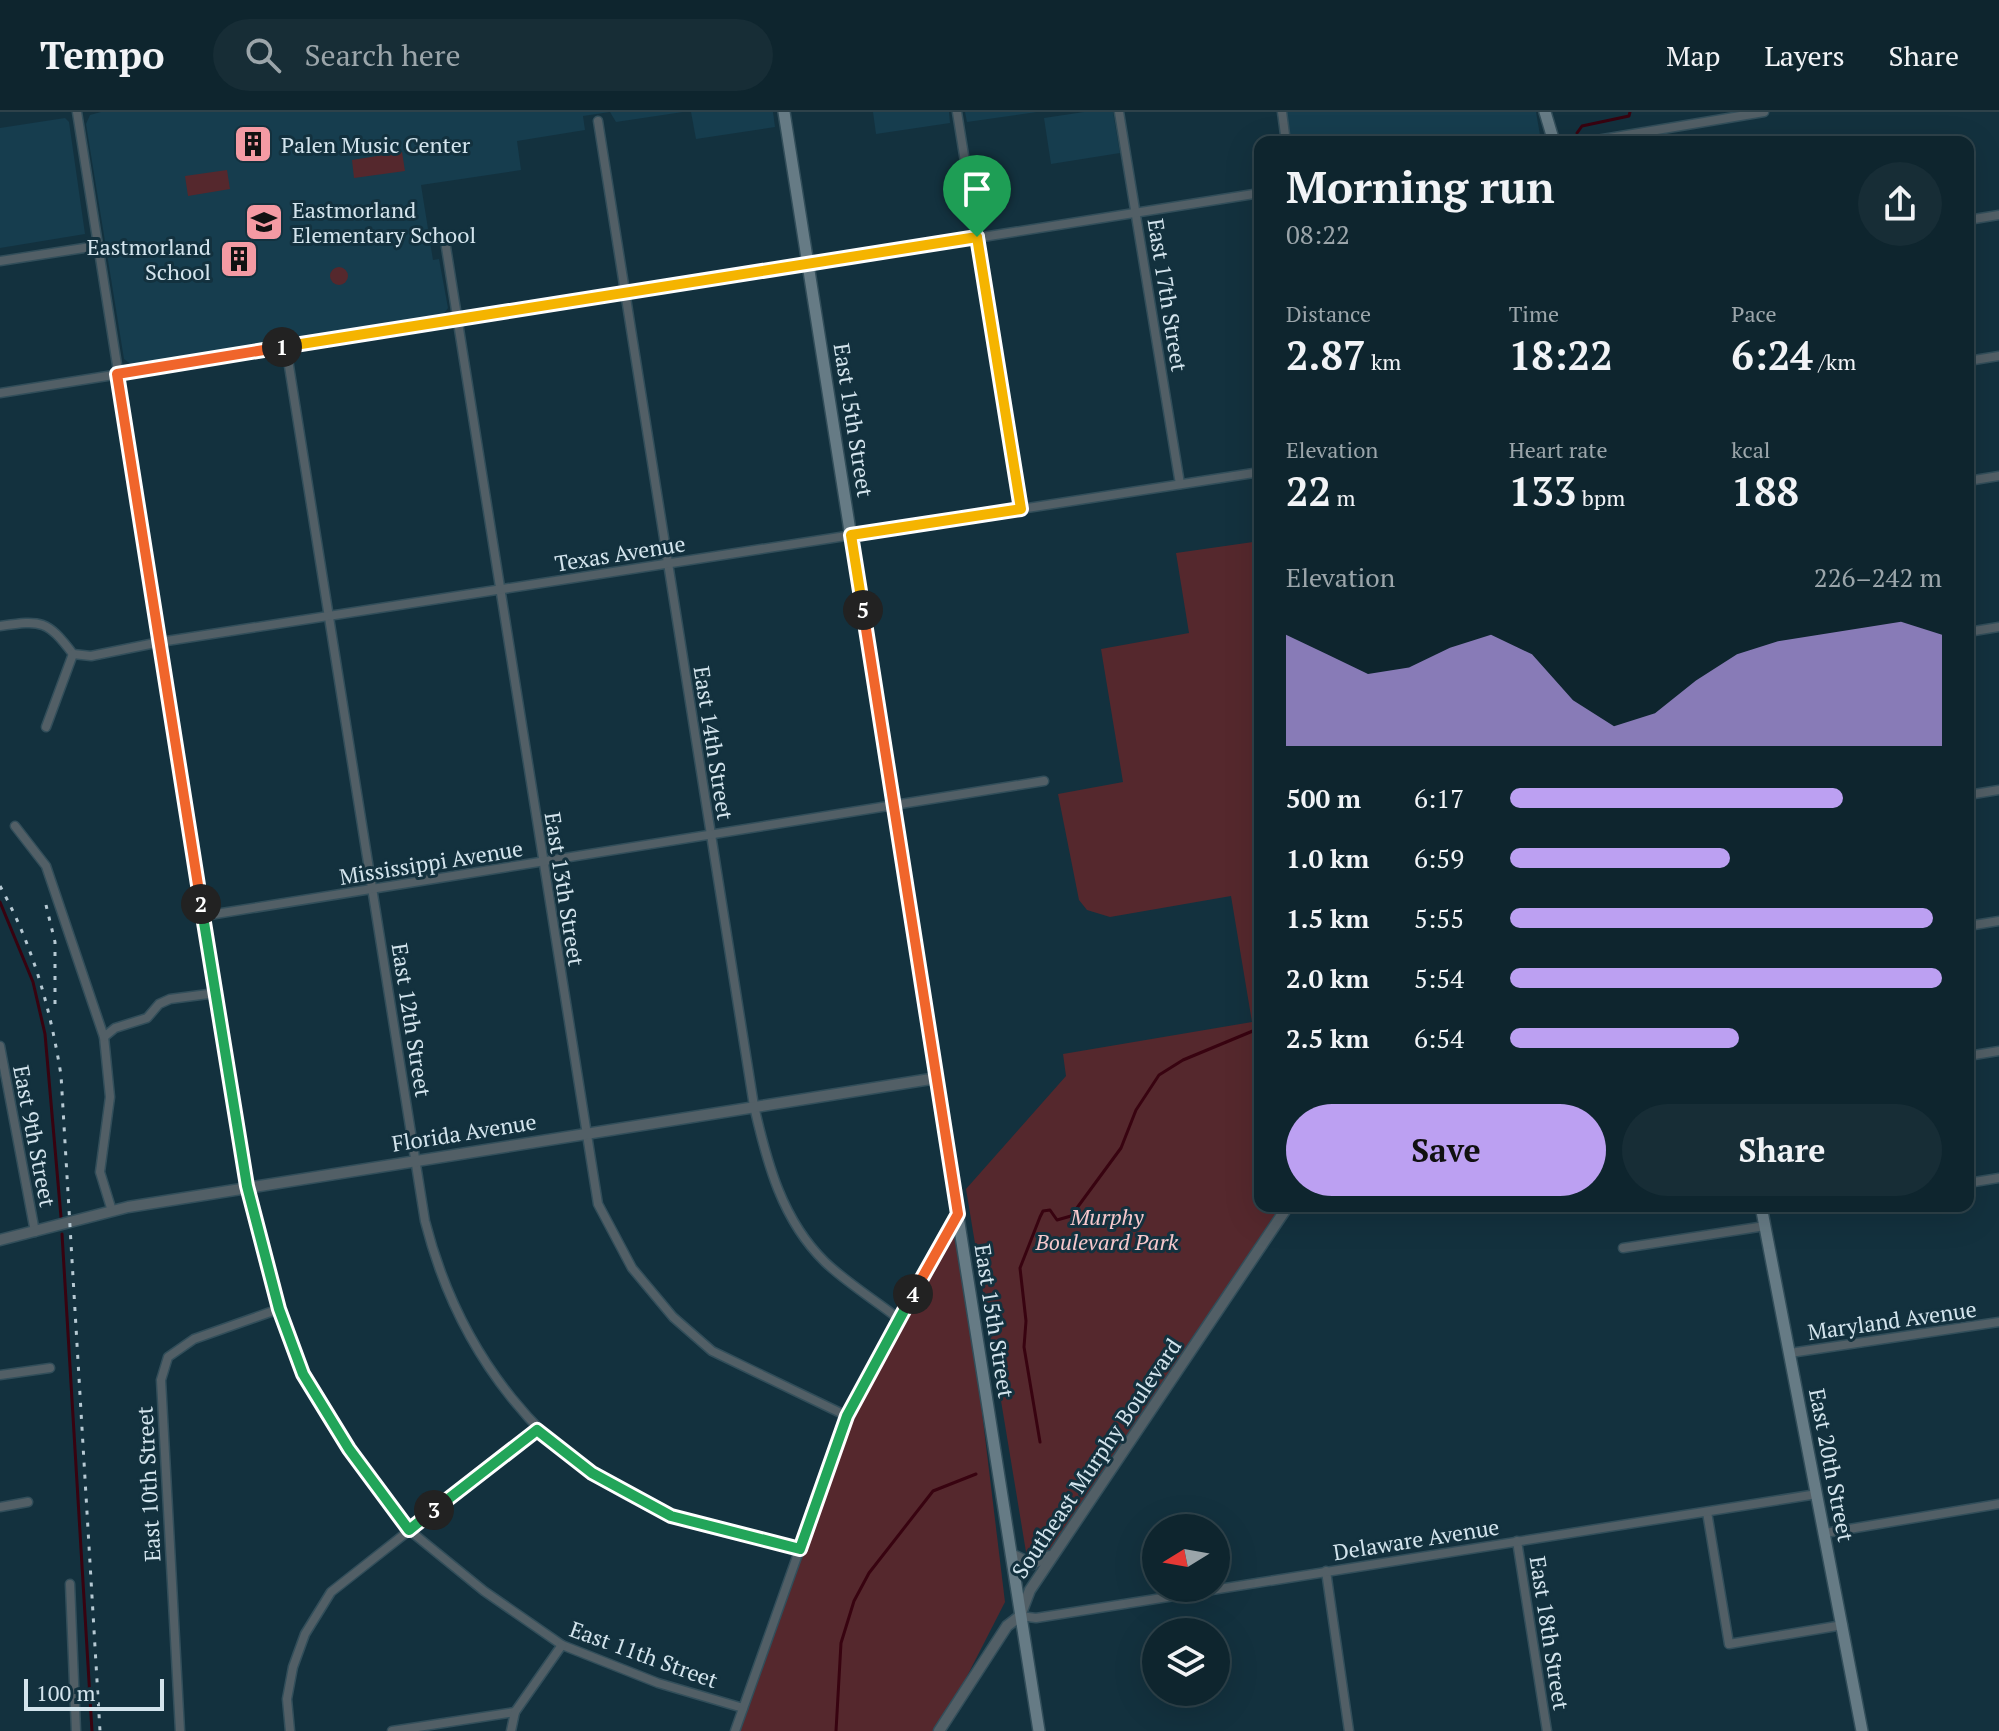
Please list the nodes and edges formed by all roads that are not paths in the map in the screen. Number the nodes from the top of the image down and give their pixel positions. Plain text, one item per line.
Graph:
1 (77, 112) edge
2 (784, 112) edge
3 (957, 112) edge
4 (1119, 112) edge
5 (1282, 112) edge
6 (1545, 112) edge
7 (1553, 112) edge
8 (1764, 112) edge
9 (598, 121) dead end
10 (1285, 136) edge
11 (1553, 136) edge
12 (1555, 136) edge
13 (1621, 136) edge
14 (1254, 194) edge
15 (1136, 212) junction
16 (1999, 215) edge
17 (1974, 219) edge
18 (977, 237) junction
19 (97, 246) junction
20 (446, 247) dead end
21 (0, 261) edge
22 (809, 264) junction
23 (626, 294) junction
24 (458, 321) junction
25 (286, 347) junction
26 (1999, 356) edge
27 (1974, 360) edge
28 (117, 374) junction
29 (0, 393) edge
30 (1254, 473) edge
31 (1999, 476) edge
32 (1974, 480) edge
33 (1180, 484) junction
34 (1021, 509) junction
35 (851, 535) junction
36 (668, 564) junction
37 (499, 590) junction
38 (329, 616) junction
39 (0, 626) edge
40 (1999, 627) edge
41 (1974, 631) edge
42 (160, 642) junction
43 (73, 654) junction
44 (46, 727) dead end
45 (1044, 781) dead end
46 (1999, 790) edge
47 (1974, 794) edge
48 (894, 806) junction
49 (15, 826) dead end
50 (710, 836) junction
51 (543, 863) junction
52 (373, 890) junction
53 (203, 916) junction
54 (1999, 921) edge
55 (1974, 925) edge
56 (216, 993) junction
57 (104, 1037) junction
58 (0, 1046) edge
59 (1999, 1051) edge
60 (1974, 1055) edge
61 (937, 1078) junction
62 (754, 1106) junction
63 (585, 1133) junction
64 (416, 1159) junction
65 (1999, 1178) edge
66 (1974, 1182) edge
67 (247, 1186) junction
68 (112, 1211) junction
69 (1284, 1212) edge
70 (1762, 1212) edge
71 (958, 1214) junction
72 (1765, 1226) junction
73 (35, 1232) junction
74 (0, 1240) edge
75 (1623, 1248) dead end
76 (279, 1309) junction
77 (899, 1319) junction
78 (1999, 1322) edge
79 (1790, 1353) junction
80 (50, 1368) dead end
81 (0, 1375) edge
82 (847, 1416) junction
83 (537, 1430) junction
84 (1817, 1494) junction
85 (28, 1502) dead end
86 (1999, 1504) edge
87 (0, 1507) edge
88 (1707, 1512) junction
89 (409, 1530) junction
90 (1825, 1533) junction
91 (1517, 1541) junction
92 (800, 1549) junction
93 (1055, 1553) junction
94 (1011, 1554) junction
95 (1326, 1571) junction
96 (70, 1584) dead end
97 (1020, 1616) junction
98 (1843, 1625) junction
99 (562, 1645) junction
100 (743, 1708) junction
101 (515, 1712) junction
102 (76, 1731) edge
103 (180, 1731) edge
104 (290, 1731) edge
105 (392, 1731) edge
106 (511, 1731) edge
107 (735, 1731) edge
108 (939, 1731) edge
109 (1039, 1731) edge
110 (1349, 1731) edge
111 (1547, 1731) edge
112 (1862, 1731) edge

1 - 19 street, East 11th Street
2 - 22 main road, East 15th Street
3 - 18 street
4 - 15 street, East 17th Street
5 - 10 street
6 - 11 main road
7 - 12 main road
8 - 13 street
9 - 23 street, East 14th Street
14 - 15 street
15 - 18 street
15 - 33 street, East 17th Street
16 - 17 street
18 - 22 street
18 - 34 street
19 - 21 street
19 - 28 street, East 11th Street
20 - 24 street, East 13th Street
22 - 23 street
22 - 35 main road, East 15th Street
23 - 24 street
23 - 36 street, East 14th Street
24 - 25 street
24 - 37 street, East 13th Street
25 - 28 street
25 - 38 street, East 12th Street
26 - 27 street
28 - 29 street
28 - 42 street, East 11th Street
30 - 33 street, Texas Avenue
31 - 32 street
33 - 34 street, Texas Avenue
34 - 35 street, Texas Avenue
35 - 36 street, Texas Avenue
35 - 48 main road, East 15th Street
36 - 37 street, Texas Avenue
36 - 50 street, East 14th Street
37 - 38 street, Texas Avenue
37 - 51 street, East 13th Street
38 - 42 street, Texas Avenue
38 - 52 street, East 12th Street
39 - 43 street
40 - 41 street
42 - 43 street, Texas Avenue
42 - 53 street, East 11th Street
43 - 44 street
45 - 48 street, Mississippi Avenue
46 - 47 street
48 - 50 street, Mississippi Avenue
48 - 61 main road, East 15th Street
49 - 57 street
50 - 51 street, Mississippi Avenue
50 - 62 street, East 14th Street
51 - 52 street, Mississippi Avenue
51 - 63 street, East 13th Street
52 - 53 street, Mississippi Avenue
52 - 64 street, East 12th Street
53 - 56 street, East 11th Street
54 - 55 street
56 - 57 street
56 - 67 street, East 11th Street
57 - 68 street
58 - 73 street, East 9th Street
59 - 60 street
61 - 62 street, Florida Avenue
61 - 71 main road, East 15th Street
62 - 63 street, Florida Avenue
62 - 77 street, East 14th Street
63 - 64 street, Florida Avenue
63 - 82 street, East 13th Street
64 - 67 street, Florida Avenue
64 - 83 street, East 12th Street
65 - 66 street
67 - 68 street, Florida Avenue
67 - 76 street, East 11th Street
68 - 73 street, Florida Avenue
69 - 93 street, Southeast Murphy Boulevard
70 - 72 main road, East 20th Street
71 - 77 street
71 - 94 main road, East 15th Street
72 - 75 street
72 - 79 main road, East 20th Street
73 - 74 street, Florida Avenue
76 - 89 street, East 11th Street
76 - 103 street, East 10th Street
77 - 82 street
78 - 79 street, Maryland Avenue
79 - 84 main road, East 20th Street
80 - 81 street
82 - 92 street
83 - 89 street
83 - 92 street, East 12th Street
84 - 88 street, Delaware Avenue
84 - 90 main road, East 20th Street
85 - 87 street
86 - 90 street
88 - 91 street, Delaware Avenue
88 - 98 street
89 - 99 street, East 11th Street
89 - 104 street
90 - 98 main road, East 20th Street
91 - 95 street, Delaware Avenue
91 - 111 street, East 18th Street
92 - 100 street
93 - 94 street
93 - 97 street, Southeast Murphy Boulevard
94 - 97 main road, East 15th Street
95 - 97 street, Delaware Avenue
95 - 110 street
96 - 102 street
97 - 108 street, Southeast Murphy Boulevard
97 - 109 main road, East 15th Street
98 - 112 main road, East 20th Street
99 - 100 street, East 11th Street
99 - 101 street
100 - 107 street
101 - 105 street
101 - 106 street

